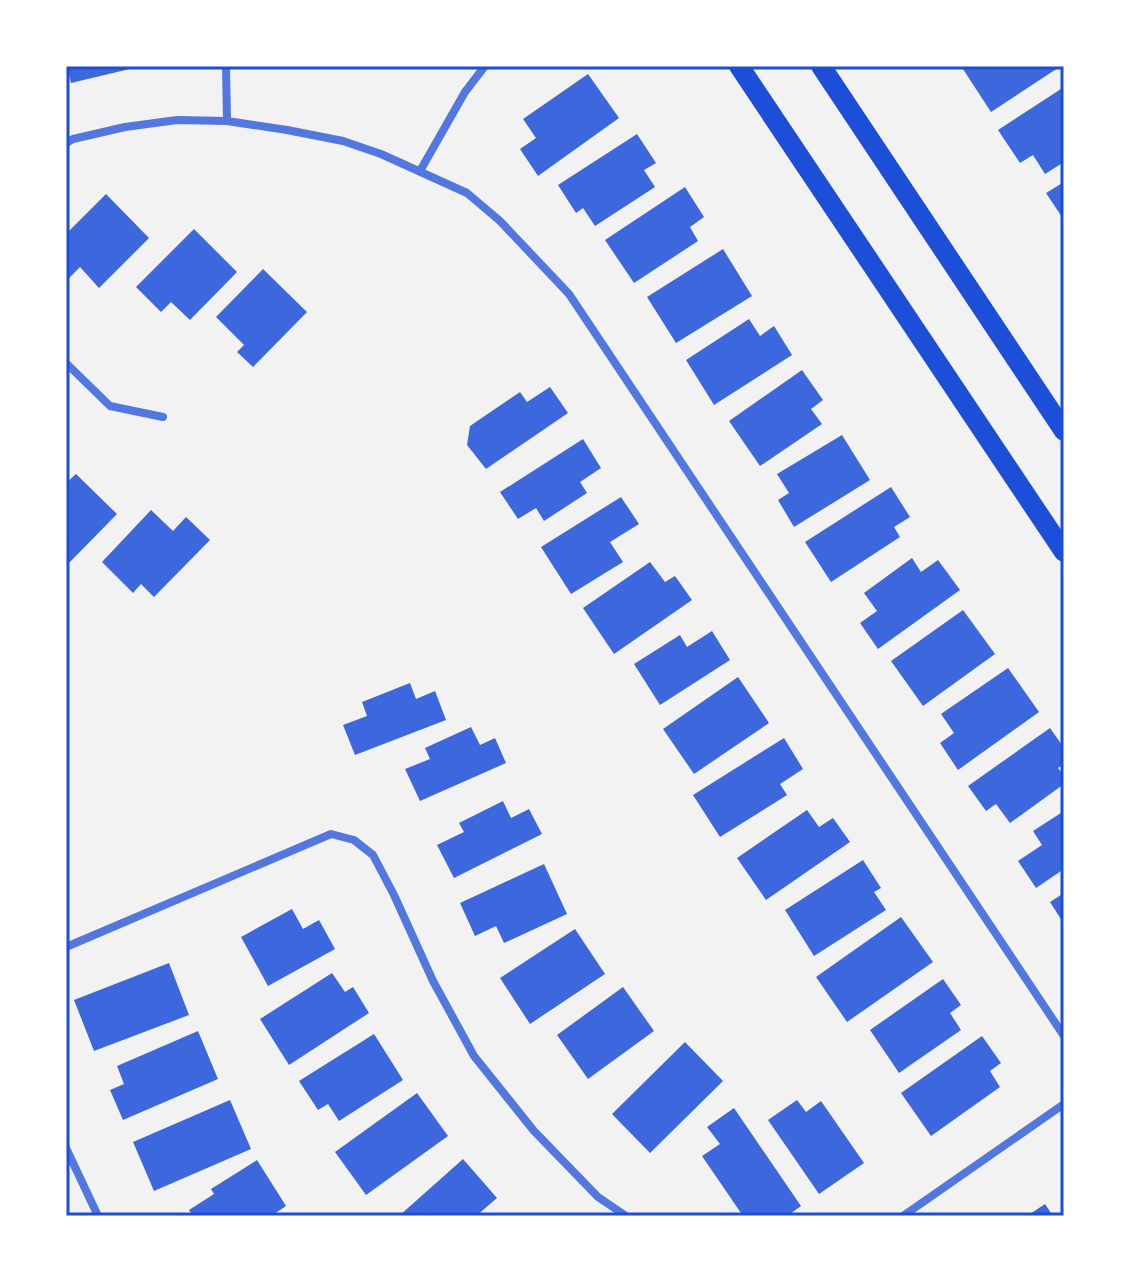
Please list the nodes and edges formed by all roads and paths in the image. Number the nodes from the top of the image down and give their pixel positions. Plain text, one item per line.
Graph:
1 (226, 66) edge
2 (485, 66) edge
3 (739, 66) edge
4 (821, 66) edge
5 (227, 121) junction
6 (66, 143) edge
7 (420, 171) junction
8 (66, 363) edge
9 (163, 417) dead end
10 (1064, 431) edge
11 (1064, 552) edge
12 (66, 947) edge
13 (1064, 1036) edge
14 (1064, 1104) edge
15 (66, 1148) edge
16 (98, 1216) edge
17 (626, 1216) edge
18 (903, 1216) edge

1 - 5 street
2 - 7 street
3 - 11 main road
4 - 10 main road
5 - 6 street
5 - 7 street
7 - 13 street
8 - 9 street
12 - 17 street
14 - 18 street
15 - 16 street

